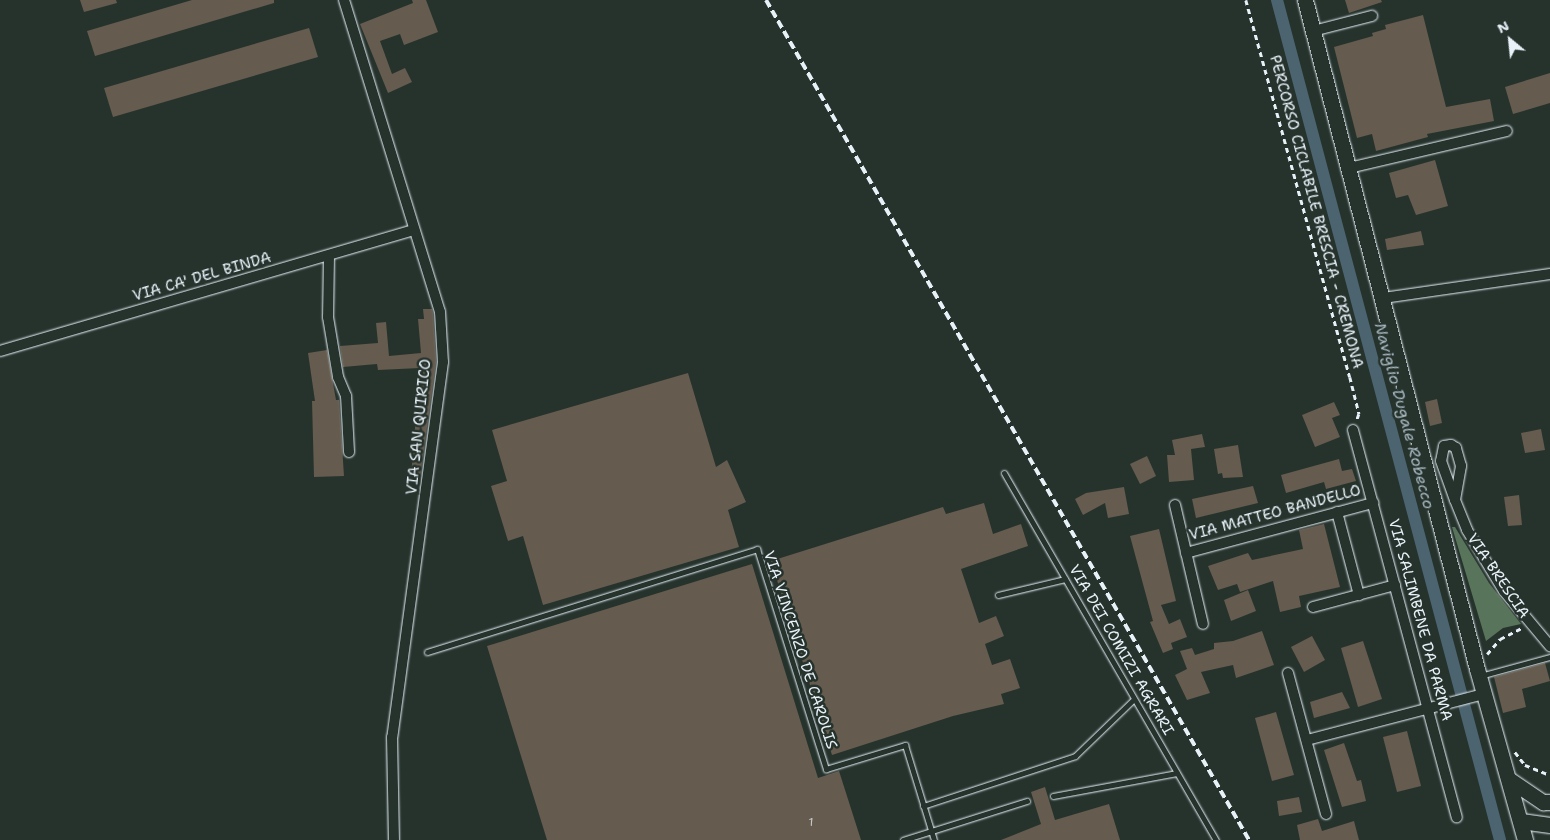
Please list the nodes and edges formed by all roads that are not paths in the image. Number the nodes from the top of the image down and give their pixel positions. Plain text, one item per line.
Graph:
1 (344, 0) edge
2 (1305, 0) edge
3 (1372, 16) dead end
4 (1313, 31) junction
5 (1507, 131) dead end
6 (1349, 168) junction
7 (413, 230) junction
8 (329, 256) junction
9 (1550, 274) edge
10 (1383, 298) junction
11 (0, 351) edge
12 (1354, 430) road end
13 (349, 452) dead end
14 (1004, 473) dead end
15 (1455, 500) dead end
16 (1373, 503) junction
17 (1175, 505) dead end
18 (1337, 512) junction
19 (1186, 553) junction
20 (1065, 580) junction
21 (1395, 585) junction
22 (998, 595) dead end
23 (1359, 595) junction
24 (1313, 607) dead end
25 (1203, 624) dead end
26 (1550, 646) edge
27 (427, 652) dead end
28 (1550, 657) edge
29 (1288, 672) dead end
30 (1484, 675) junction
31 (1480, 695) junction
32 (1133, 700) junction
33 (1428, 708) junction
34 (1307, 740) junction
35 (1178, 773) junction
36 (1510, 780) junction
37 (1053, 796) dead end
38 (1027, 801) dead end
39 (1546, 802) edge
40 (923, 806) junction
41 (1326, 814) dead end
42 (1457, 818) dead end
43 (1521, 821) junction
44 (1550, 827) edge
45 (931, 831) junction
46 (394, 840) edge
47 (903, 840) edge
48 (934, 840) edge
49 (1216, 840) edge
50 (1525, 840) edge
51 (1544, 840) edge

1 - 7 street, VIA SAN QUIRICO
2 - 4 main road
3 - 4 street
4 - 6 main road
5 - 6 street
6 - 10 main road
7 - 8 street, VIA CA' DEL BINDA
7 - 46 street, VIA SAN QUIRICO
8 - 11 street, VIA CA' DEL BINDA
8 - 13 street
9 - 10 street
10 - 30 main road
12 - 16 street, VIA SALIMBENE DA PARMA
14 - 20 lane, VIA DEI COMIZI AGRARI
15 - 26 street, VIA BRESCIA
16 - 18 street, VIA MATTEO BANDELLO
16 - 21 street, VIA SALIMBENE DA PARMA
17 - 19 street, VIA MATTEO BANDELLO
18 - 19 street, VIA MATTEO BANDELLO
18 - 23 street
19 - 25 street, VIA MATTEO BANDELLO
20 - 22 lane
20 - 32 lane, VIA DEI COMIZI AGRARI
21 - 23 street
21 - 33 street, VIA SALIMBENE DA PARMA
23 - 24 street
27 - 40 lane, VIA VINCENZO DE CAROLIS
28 - 30 lane
29 - 34 street
30 - 31 main road
31 - 33 street
31 - 36 main road
32 - 35 lane, VIA DEI COMIZI AGRARI
32 - 40 lane
33 - 34 street
33 - 42 street, VIA SALIMBENE DA PARMA
34 - 41 street
35 - 37 lane
35 - 49 lane, VIA DEI COMIZI AGRARI
36 - 39 main road
36 - 43 main road
38 - 45 lane
39 - 43 main road
40 - 45 lane, VIA VINCENZO DE CAROLIS
43 - 44 main road
43 - 50 main road
44 - 51 main road
45 - 47 lane
45 - 48 lane, VIA VINCENZO DE CAROLIS

